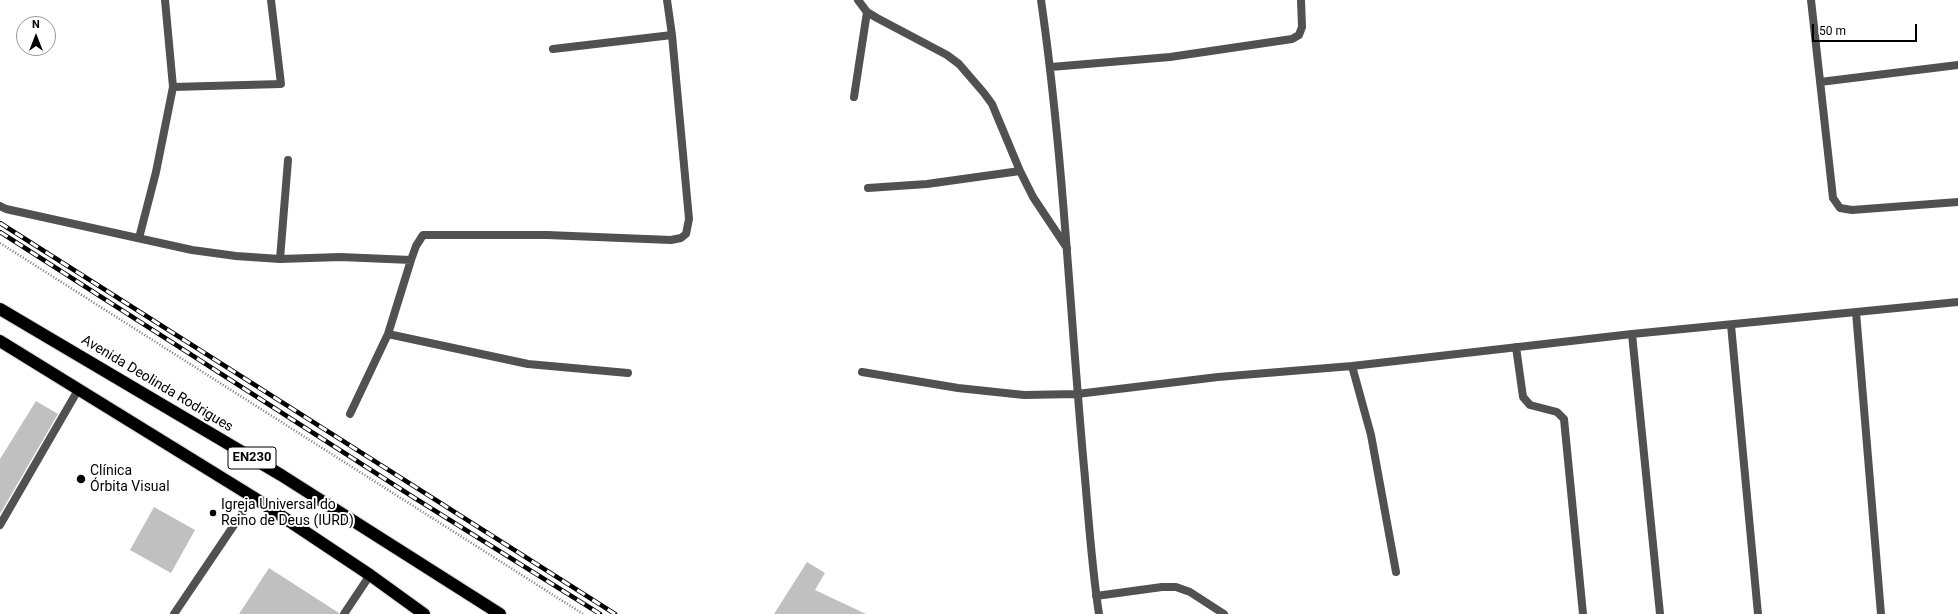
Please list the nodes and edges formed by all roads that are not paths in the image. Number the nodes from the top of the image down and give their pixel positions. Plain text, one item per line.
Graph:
1 (165, 0) edge
2 (271, 0) edge
3 (667, 0) edge
4 (858, 0) edge
5 (1041, 0) edge
6 (1301, 0) edge
7 (1811, 0) edge
8 (867, 12) junction
9 (672, 35) junction
10 (552, 49) dead end
11 (1958, 65) edge
12 (1051, 67) junction
13 (1820, 82) junction
14 (173, 87) junction
15 (854, 97) dead end
16 (288, 160) dead end
17 (1020, 171) junction
18 (868, 188) dead end
19 (1958, 202) edge
20 (0, 206) edge
21 (139, 238) junction
22 (1068, 249) junction
23 (280, 259) junction
24 (411, 260) junction
25 (1958, 302) edge
26 (0, 309) edge
27 (1856, 312) junction
28 (1731, 325) junction
29 (388, 334) junction
30 (1632, 334) junction
31 (0, 341) edge
32 (1516, 347) junction
33 (1352, 366) junction
34 (862, 372) dead end
35 (628, 373) dead end
36 (78, 390) junction
37 (1077, 394) junction
38 (350, 414) dead end
39 (253, 497) junction
40 (0, 525) edge
41 (1396, 572) dead end
42 (370, 575) junction
43 (1096, 596) junction
44 (174, 614) edge
45 (344, 614) edge
46 (424, 614) edge
47 (500, 614) edge
48 (1099, 614) edge
49 (1224, 614) edge
50 (1583, 614) edge
51 (1660, 614) edge
52 (1758, 614) edge
53 (1882, 614) edge

1 - 14 street
2 - 14 street
3 - 9 street
4 - 8 street
5 - 12 street
6 - 12 street
7 - 13 street
8 - 15 street
8 - 17 street
9 - 10 street
9 - 24 street
11 - 13 street
12 - 22 street
13 - 19 street
14 - 21 street
16 - 23 street
17 - 18 street
17 - 22 street
20 - 21 street
21 - 23 street
22 - 37 street
23 - 24 street
24 - 29 street
25 - 27 street
26 - 47 highway, Avenida Deolinda Rodrigues / EN230
27 - 28 street
27 - 53 street
28 - 30 street
28 - 52 street
29 - 35 street
29 - 38 street
30 - 32 street
30 - 51 street
31 - 36 highway, EN230
32 - 33 street
32 - 50 street
33 - 37 street
33 - 41 street
34 - 37 street
36 - 39 highway, EN230
36 - 40 street
37 - 43 street
39 - 42 highway, EN230
39 - 44 street
42 - 45 street
42 - 46 highway, EN230
43 - 48 street
43 - 49 street

